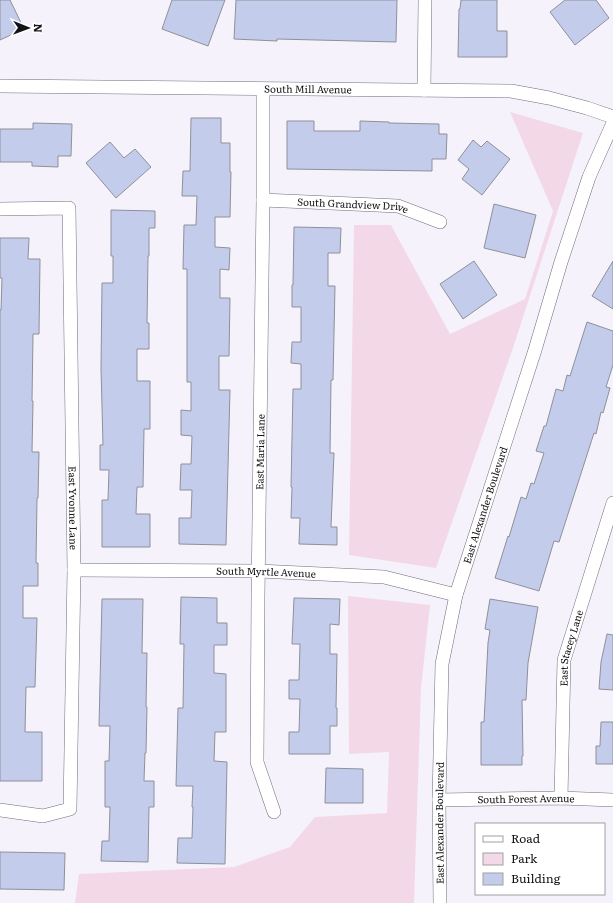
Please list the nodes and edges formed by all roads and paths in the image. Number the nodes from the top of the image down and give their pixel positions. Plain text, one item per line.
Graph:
1 (425, 0) edge
2 (0, 86) edge
3 (263, 89) junction
4 (424, 90) junction
5 (613, 117) edge
6 (613, 123) edge
7 (263, 200) junction
8 (0, 209) edge
9 (440, 222) dead end
10 (613, 503) edge
11 (74, 570) junction
12 (259, 571) junction
13 (456, 595) junction
14 (561, 798) junction
15 (439, 800) junction
16 (613, 800) edge
17 (0, 810) edge
18 (274, 812) dead end
19 (440, 903) edge

1 - 4 street
2 - 3 street, South Mill Avenue
3 - 4 street, South Mill Avenue
3 - 7 street, East Maria Lane
4 - 5 street, South Mill Avenue
6 - 13 street, East Alexander Boulevard
7 - 9 street, South Grandview Drive
7 - 12 street, East Maria Lane
8 - 11 street, East Yvonne Lane
10 - 14 street, East Stacey Lane
11 - 12 street, South Myrtle Avenue
11 - 17 street, East Yvonne Lane
12 - 13 street, South Myrtle Avenue
12 - 18 street, East Maria Lane
13 - 15 street, East Alexander Boulevard
14 - 15 street, South Forest Avenue
14 - 16 street, South Forest Avenue
15 - 19 street, East Alexander Boulevard

